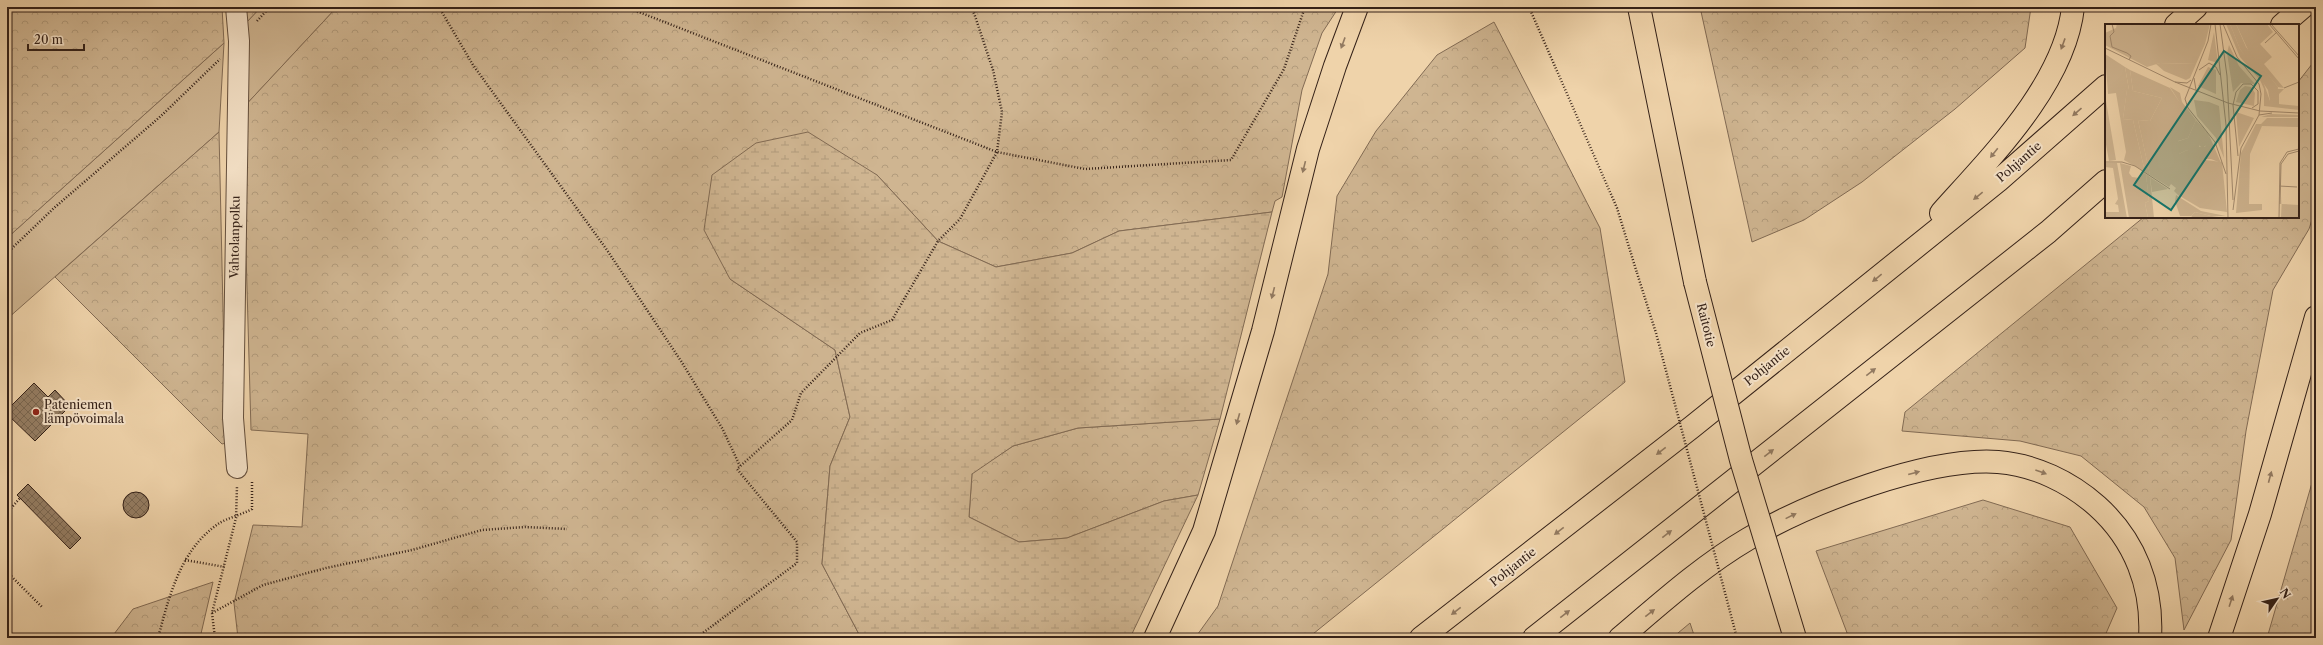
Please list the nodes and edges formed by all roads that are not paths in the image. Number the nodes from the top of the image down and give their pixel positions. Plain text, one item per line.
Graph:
1 (236, 7) edge
2 (1357, 7) edge
3 (1639, 7) edge
4 (2074, 7) edge
5 (2196, 7) edge
6 (2302, 7) edge
7 (2177, 24) edge
8 (2283, 24) edge
9 (2105, 87) edge
10 (2105, 181) edge
11 (1899, 260) junction
12 (2316, 317) edge
13 (237, 468) road end
14 (1155, 638) edge
15 (1421, 638) edge
16 (1534, 638) edge
17 (1620, 638) edge
18 (1795, 638) edge
19 (2150, 638) edge
20 (2219, 638) edge

1 - 13 street, Vahtolanpolku
2 -> 14 main road
3 - 18 main road, Raitotie, bridge
4 -> 11 main road
5 - 7 main road
6 - 8 main road
9 -> 11 main road, Pohjantie
16 -> 10 main road
11 -> 15 main road, Pohjantie
20 -> 12 main road
17 -> 19 main road

